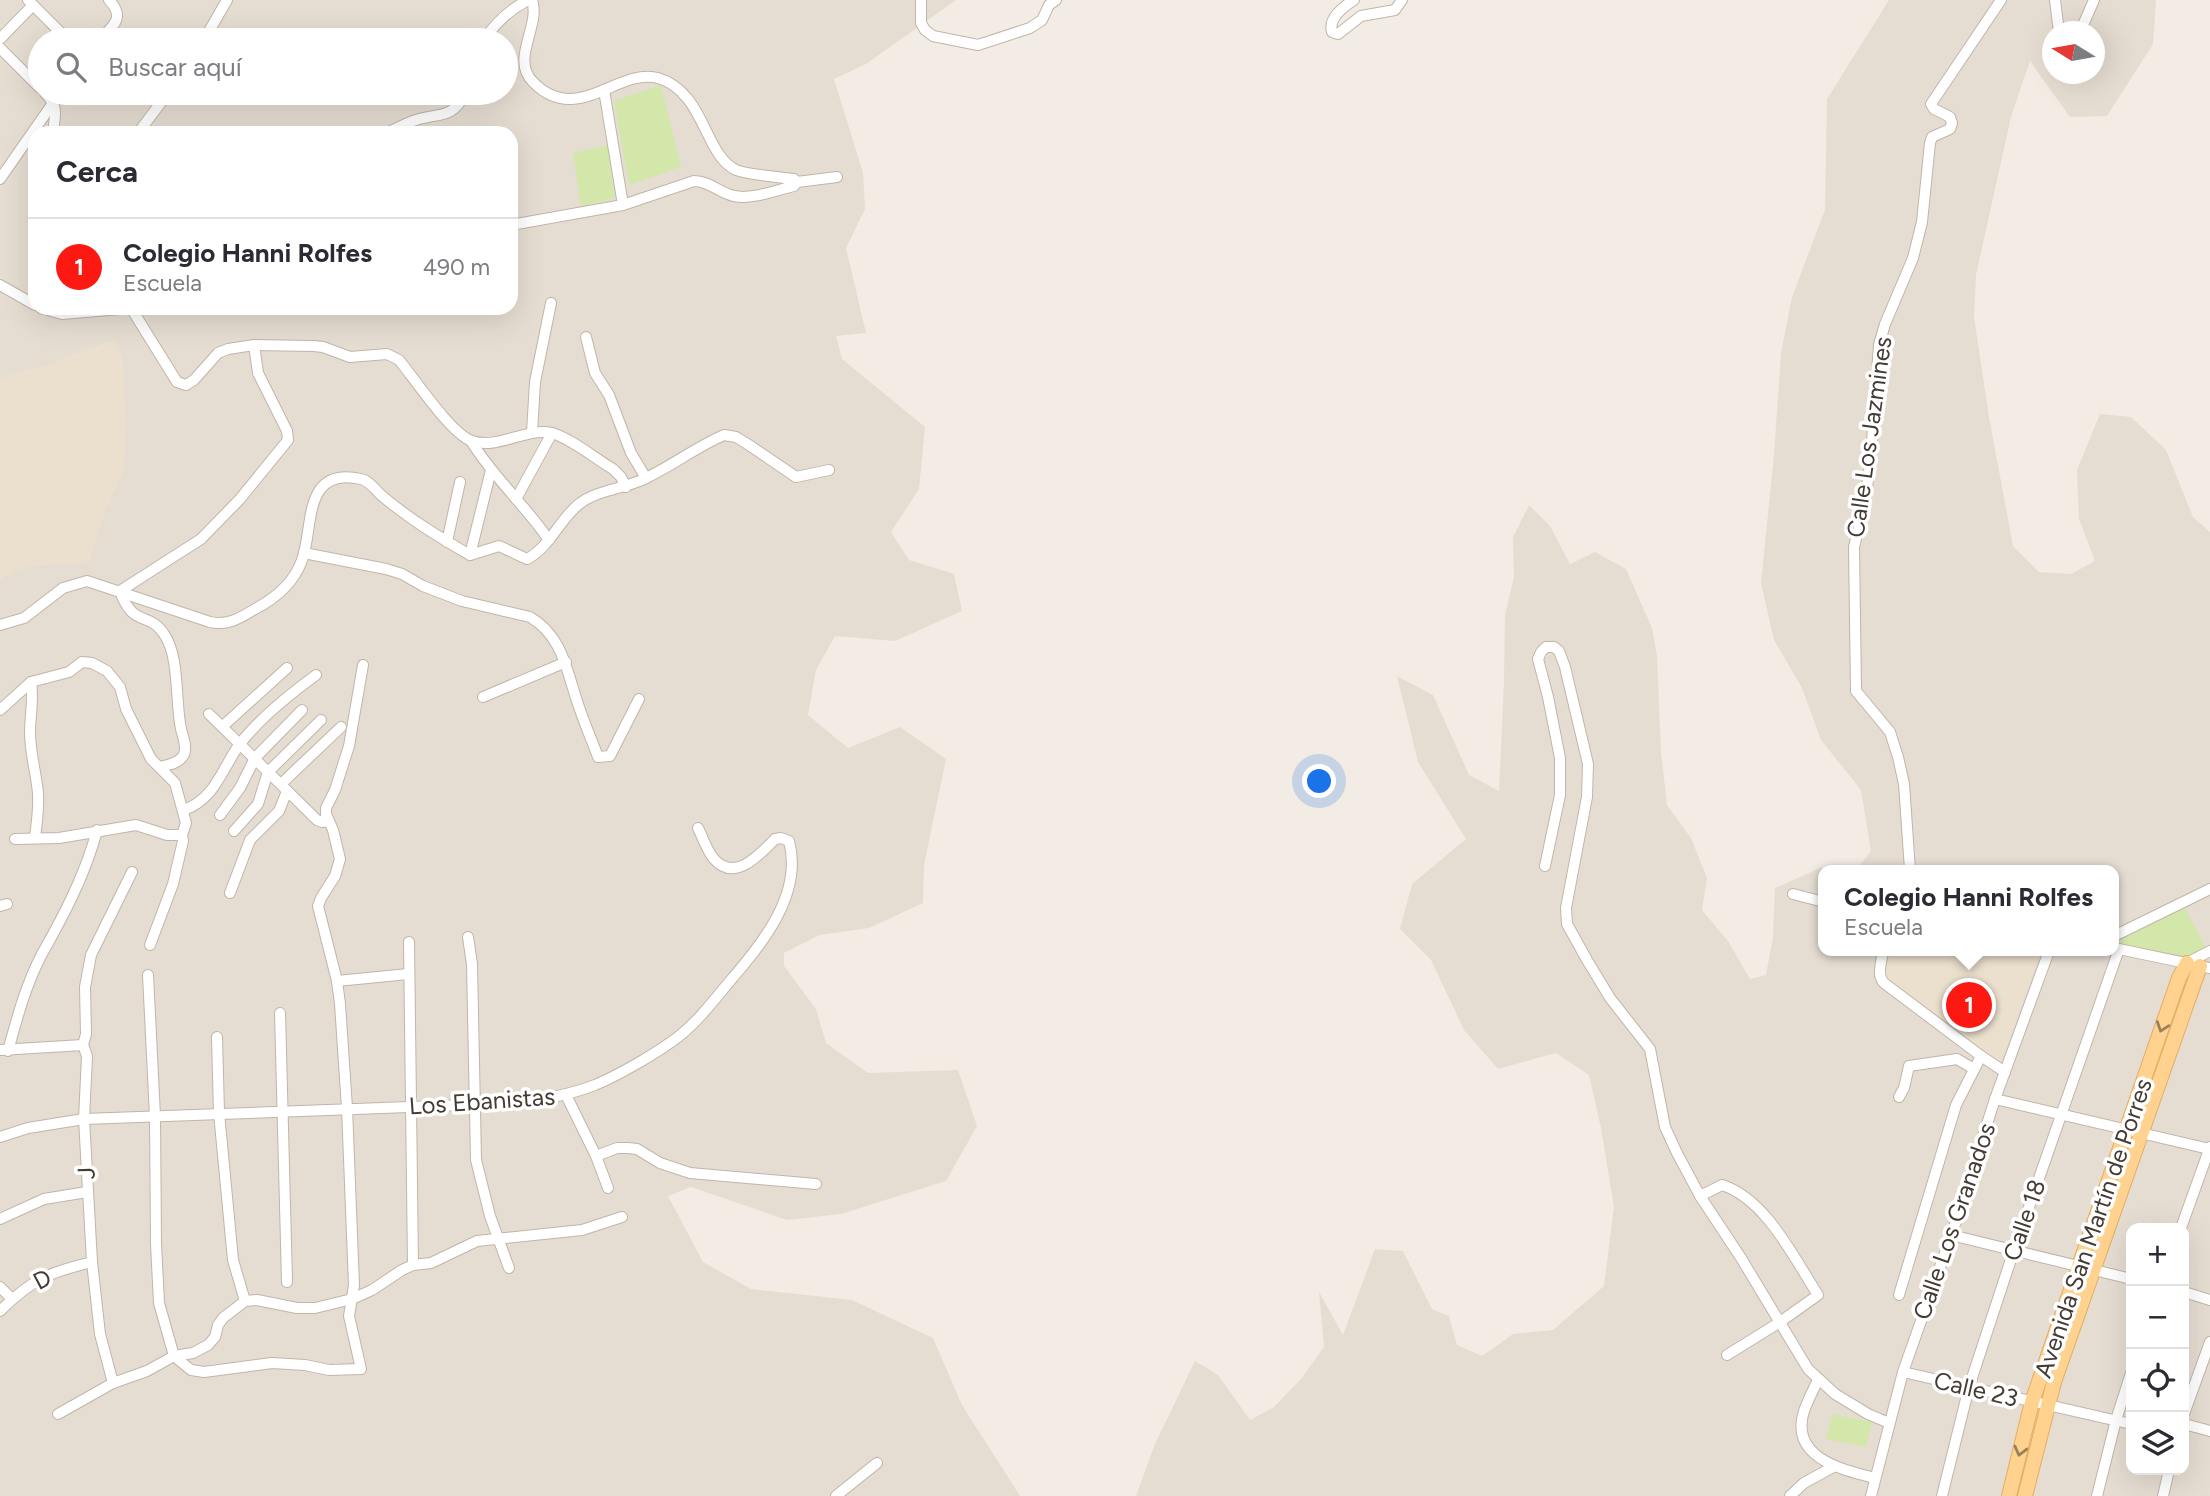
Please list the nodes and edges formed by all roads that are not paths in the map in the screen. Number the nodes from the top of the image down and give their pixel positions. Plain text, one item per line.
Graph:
1 (109, 0) edge
2 (227, 0) edge
3 (530, 0) edge
4 (921, 0) edge
5 (1056, 0) edge
6 (1354, 0) edge
7 (1402, 0) edge
8 (2001, 0) edge
9 (2055, 0) edge
10 (2094, 0) edge
11 (31, 3) edge
12 (2058, 21) edge
13 (2085, 21) edge
14 (56, 28) edge
15 (111, 28) edge
16 (211, 28) edge
17 (493, 28) edge
18 (0, 38) edge
19 (0, 48) edge
20 (28, 76) edge
21 (604, 90) junction
22 (51, 105) edge
23 (55, 105) edge
24 (159, 105) edge
25 (460, 105) edge
26 (37, 126) edge
27 (54, 126) edge
28 (143, 126) edge
29 (403, 126) edge
30 (28, 139) edge
31 (837, 177) dead end
32 (0, 179) edge
33 (797, 182) junction
34 (622, 205) junction
35 (518, 224) edge
36 (0, 285) edge
37 (28, 301) edge
38 (551, 303) dead end
39 (136, 315) edge
40 (586, 337) dead end
41 (254, 345) junction
42 (532, 432) junction
43 (552, 433) junction
44 (471, 441) junction
45 (491, 470) junction
46 (830, 470) dead end
47 (646, 478) junction
48 (460, 482) dead end
49 (626, 487) junction
50 (516, 499) junction
51 (549, 540) junction
52 (447, 542) junction
53 (304, 553) junction
54 (470, 555) junction
55 (120, 591) junction
56 (0, 625) edge
57 (566, 662) junction
58 (363, 665) dead end
59 (287, 668) dead end
60 (316, 675) dead end
61 (31, 682) junction
62 (483, 697) dead end
63 (639, 699) dead end
64 (0, 710) edge
65 (302, 710) dead end
66 (209, 713) dead end
67 (321, 720) dead end
68 (223, 726) junction
69 (341, 727) dead end
70 (240, 744) junction
71 (255, 758) junction
72 (160, 768) junction
73 (268, 772) junction
74 (284, 788) junction
75 (184, 810) junction
76 (220, 815) dead end
77 (328, 821) junction
78 (698, 828) dead end
79 (97, 830) junction
80 (234, 831) dead end
81 (182, 835) junction
82 (35, 837) junction
83 (15, 839) dead end
84 (1910, 865) edge
85 (1545, 866) dead end
86 (132, 872) dead end
87 (2210, 889) edge
88 (230, 892) dead end
89 (1793, 894) dead end
90 (1818, 900) edge
91 (2119, 934) edge
92 (467, 937) dead end
93 (409, 942) dead end
94 (150, 945) dead end
95 (2119, 948) edge
96 (1883, 956) edge
97 (2047, 956) edge
98 (2114, 956) edge
99 (2203, 960) edge
100 (408, 974) junction
101 (148, 975) dead end
102 (337, 981) junction
103 (280, 1013) dead end
104 (217, 1037) dead end
105 (83, 1045) junction
106 (4, 1051) edge
107 (1981, 1056) junction
108 (1974, 1069) junction
109 (2005, 1072) junction
110 (566, 1095) junction
111 (1899, 1097) dead end
112 (1996, 1099) junction
113 (475, 1105) junction
114 (411, 1107) junction
115 (347, 1108) junction
116 (283, 1111) junction
117 (219, 1113) junction
118 (2061, 1113) junction
119 (155, 1116) junction
120 (84, 1119) junction
121 (2127, 1130) junction
122 (2142, 1133) junction
123 (0, 1137) edge
124 (2209, 1154) edge
125 (596, 1157) junction
126 (816, 1184) dead end
127 (608, 1188) dead end
128 (87, 1192) junction
129 (1700, 1196) junction
130 (622, 1217) dead end
131 (0, 1219) edge
132 (2183, 1223) edge
133 (1951, 1235) junction
134 (499, 1240) junction
135 (2014, 1250) junction
136 (92, 1262) junction
137 (413, 1265) junction
138 (509, 1268) dead end
139 (2086, 1268) junction
140 (2126, 1278) edge
141 (287, 1282) dead end
142 (0, 1287) edge
143 (2189, 1294) edge
144 (1899, 1295) dead end
145 (12, 1299) junction
146 (352, 1299) junction
147 (2210, 1300) edge
148 (245, 1301) junction
149 (0, 1311) edge
150 (1780, 1322) junction
151 (2210, 1342) edge
152 (1727, 1355) dead end
153 (174, 1356) junction
154 (2206, 1364) edge
155 (1903, 1372) junction
156 (2189, 1375) edge
157 (2197, 1377) junction
158 (1818, 1380) junction
159 (113, 1383) junction
160 (1969, 1387) junction
161 (2126, 1389) edge
162 (2032, 1402) junction
163 (2047, 1406) junction
164 (2185, 1412) edge
165 (58, 1414) dead end
166 (2116, 1420) junction
167 (1889, 1423) junction
168 (2126, 1423) edge
169 (2189, 1425) edge
170 (2210, 1431) edge
171 (877, 1463) dead end
172 (1833, 1467) junction
173 (2168, 1475) edge
174 (1875, 1478) junction
175 (836, 1496) edge
176 (1790, 1496) edge
177 (1871, 1496) edge
178 (1942, 1496) edge
179 (2009, 1496) edge
180 (2025, 1496) edge
181 (2097, 1496) edge
182 (2163, 1496) edge

1 - 15 street
2 - 16 street
3 - 17 street
3 - 21 street
4 - 5 street
6 - 7 street
8 - 84 street, Calle Los Jazmines
9 - 12 street
10 - 13 street
11 - 14 street
11 - 18 street
19 - 20 street
21 - 33 street
21 - 34 street
22 - 26 street
23 - 27 street
24 - 28 street
25 - 29 street
30 - 32 street
31 - 33 street
33 - 34 street
34 - 35 street
36 - 37 street
38 - 42 street
39 - 41 street
40 - 47 street
41 - 44 street
41 - 55 street
42 - 43 street
42 - 44 street
43 - 49 street
43 - 50 street
44 - 45 street
45 - 50 street
45 - 54 street
46 - 47 street
47 - 49 street
48 - 52 street
49 - 51 street
50 - 51 street
51 - 54 street
52 - 53 street
52 - 54 street
53 - 55 street
53 - 57 street
55 - 56 street
55 - 72 street
57 - 62 street
57 - 63 street
58 - 77 street
59 - 68 street
60 - 70 street
61 - 64 street
61 - 72 street
61 - 82 street
65 - 71 street
66 - 68 street
67 - 73 street
68 - 70 street
69 - 74 street
70 - 71 street
70 - 75 street
71 - 73 street
71 - 76 street
72 - 75 street
73 - 74 street
73 - 80 street
74 - 77 street
74 - 88 street
75 - 81 street
77 - 102 street
78 - 110 street, Los Ebanistas
79 - 81 street
79 - 82 street
79 - 106 street
81 - 94 street
82 - 83 street
85 - 129 street
86 - 105 street, J
87 - 91 street
89 - 90 street
92 - 113 street
93 - 100 street
95 - 99 street
96 - 107 street
97 - 109 street, Calle Los Granados
98 - 118 street, Calle 18
99 -> 121 main road, Avenida San Martín de Porres
99 - 122 main road, Avenida San Martín de Porres
100 - 102 street
100 - 114 street
101 - 119 street
102 - 115 street
103 - 116 street
104 - 117 street
105 - 106 street
105 - 120 street, J
107 - 108 street
107 - 109 street
108 - 111 street
108 - 144 street
109 - 112 street, Calle Los Granados
110 - 113 street, Los Ebanistas
110 - 125 street
112 - 118 street
112 - 133 street, Calle Los Granados
113 - 114 street, Los Ebanistas
113 - 134 street
114 - 115 street, Los Ebanistas
114 - 137 street
115 - 116 street, Los Ebanistas
115 - 146 street
116 - 117 street, Los Ebanistas
116 - 141 street
117 - 119 street, Los Ebanistas
117 - 148 street
118 - 121 street
118 - 135 street, Calle 18
119 - 120 street, Los Ebanistas
119 - 153 street
120 - 123 street, Los Ebanistas
120 - 128 street, J
121 - 122 street
121 - 139 main road, Avenida San Martín de Porres
122 - 124 street
122 - 139 main road, Avenida San Martín de Porres
124 - 132 street
125 - 126 street
125 - 127 street
128 - 131 street
128 - 136 street, J
129 - 150 street
129 - 150 street
130 - 134 street
133 - 135 street
133 - 155 street, Calle Los Granados
134 - 137 street
134 - 138 street
135 - 139 street
135 - 160 street, Calle 18
136 - 145 street, D
136 - 159 street, J
137 - 146 street
139 - 140 street
139 - 162 main road, Avenida San Martín de Porres
139 - 163 main road, Avenida San Martín de Porres
142 - 145 street
143 - 147 street
145 - 149 street, D
146 - 148 street
146 - 153 street
148 - 153 street
150 - 152 street
150 - 158 street
151 - 154 street
153 - 159 street
154 - 157 street
155 - 160 street, Calle 23
155 - 167 street, Calle Los Granados
156 - 157 street
157 - 164 street
158 - 167 street
158 - 172 street
159 - 165 street
160 - 162 street, Calle 23
160 - 178 street, Calle 18
161 - 166 street
162 - 163 street, Calle 23
162 -> 179 main road, Avenida San Martín de Porres
163 - 166 street, Calle 23
163 - 180 main road, Avenida San Martín de Porres
166 - 168 street, Calle 23
166 - 181 street
167 - 174 street, Calle Los Granados
169 - 170 street
171 - 175 street
172 - 174 street
172 - 176 street
173 - 182 street
174 - 177 street, Calle Los Granados

